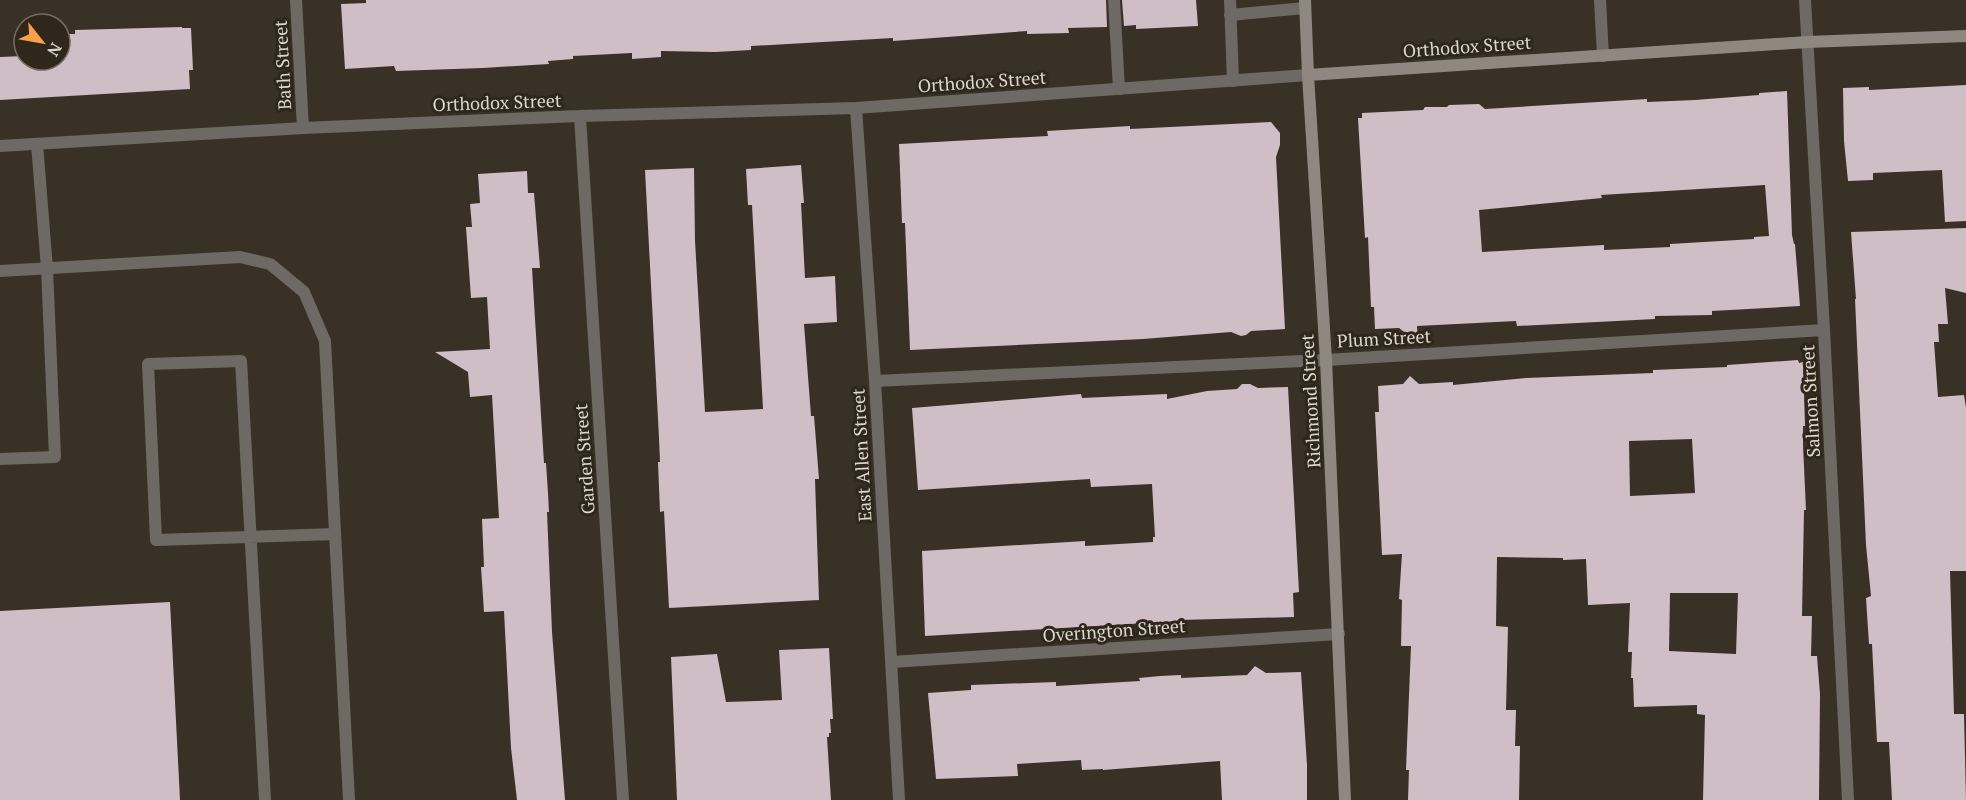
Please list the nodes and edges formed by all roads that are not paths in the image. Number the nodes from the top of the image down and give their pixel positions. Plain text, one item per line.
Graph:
1 (296, 0) edge
2 (1114, 0) edge
3 (1230, 0) edge
4 (1600, 0) edge
5 (1805, 0) edge
6 (1305, 4) edge
7 (1261, 6) edge
8 (1230, 15) junction
9 (1966, 36) edge
10 (1807, 42) junction
11 (1604, 56) junction
12 (1308, 75) junction
13 (1233, 81) junction
14 (1119, 89) junction
15 (856, 108) junction
16 (580, 116) junction
17 (303, 128) junction
18 (37, 144) junction
19 (0, 146) edge
20 (47, 268) junction
21 (0, 271) edge
22 (1824, 330) junction
23 (1326, 360) junction
24 (875, 381) junction
25 (0, 459) edge
26 (335, 534) junction
27 (251, 537) junction
28 (1339, 634) junction
29 (891, 662) junction
30 (265, 800) edge
31 (349, 800) edge
32 (623, 800) edge
33 (899, 800) edge
34 (1345, 800) edge
35 (1848, 800) edge

1 - 17 street, Bath Street
2 - 14 street
3 - 8 street
4 - 11 street
5 - 10 street, Salmon Street
6 - 7 street
6 - 12 main road, Richmond Street
7 - 8 street
8 - 13 street
9 - 10 main road, Orthodox Street
10 - 11 main road, Orthodox Street
10 - 22 street, Salmon Street
11 - 12 main road, Orthodox Street
12 - 13 street, Orthodox Street
12 - 23 main road, Richmond Street
13 - 14 street, Orthodox Street
14 - 15 street, Orthodox Street
15 - 16 street, Orthodox Street
15 - 24 street, East Allen Street
16 - 17 street, Orthodox Street
16 - 32 street, Garden Street
17 - 18 street, Orthodox Street
18 - 19 street, Orthodox Street
18 - 20 street
20 - 21 street
20 - 25 street
20 - 26 street
22 - 23 street, Plum Street
22 - 35 street, Salmon Street
23 - 24 street, Plum Street
23 - 28 main road, Richmond Street
24 - 29 street, East Allen Street
26 - 27 street
26 - 31 street
27 - 27 street
27 - 30 street
28 - 29 street, Overington Street
28 - 34 main road, Richmond Street
29 - 33 street, East Allen Street

